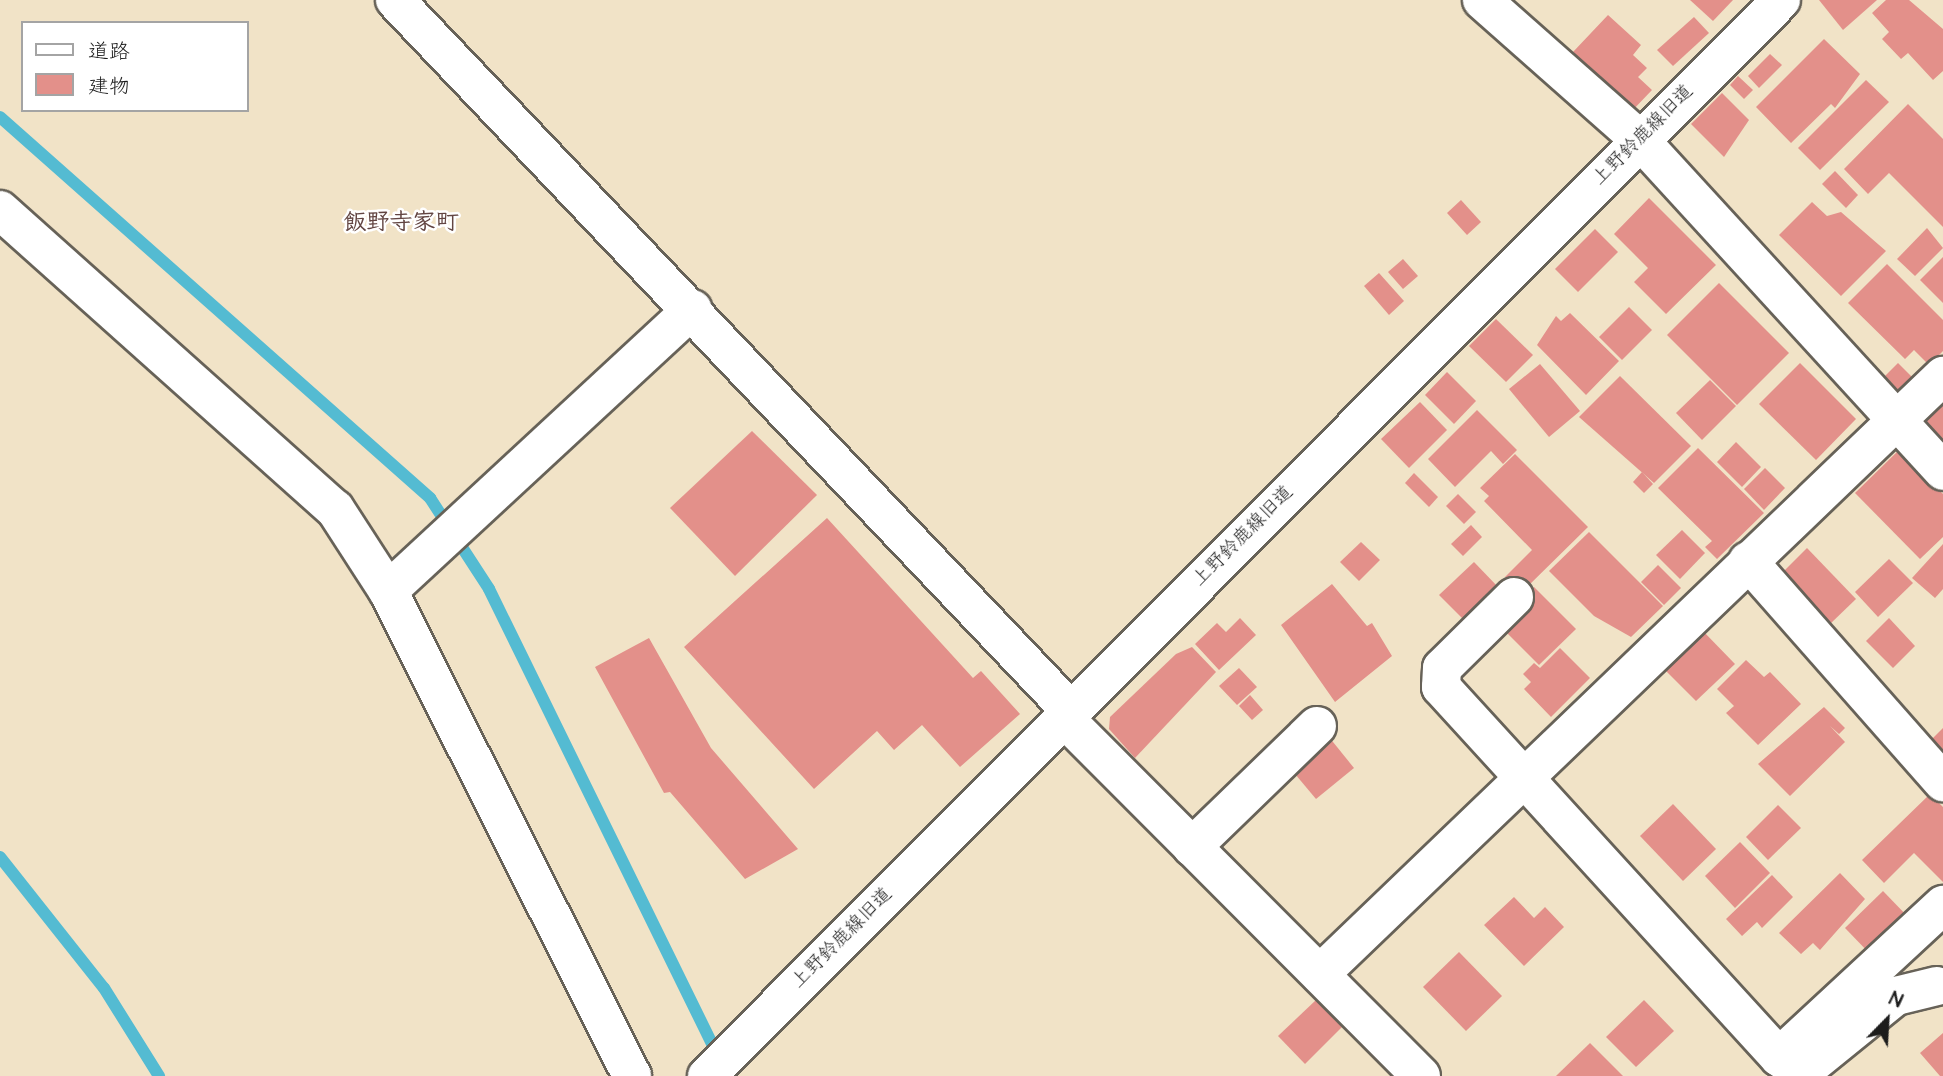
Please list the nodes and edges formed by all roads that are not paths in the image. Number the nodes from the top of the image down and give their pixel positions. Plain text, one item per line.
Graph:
1 (395, 0) edge
2 (1482, 0) edge
3 (1781, 0) edge
4 (1639, 139) junction
5 (0, 210) edge
6 (693, 309) junction
7 (1943, 376) edge
8 (1894, 418) junction
9 (1943, 471) edge
10 (1748, 561) junction
11 (388, 591) junction
12 (1514, 597) dead end
13 (1066, 713) junction
14 (1317, 726) dead end
15 (1522, 782) junction
16 (1943, 782) edge
17 (1192, 847) junction
18 (1943, 905) edge
19 (1320, 974) junction
20 (1937, 986) dead end
21 (1796, 1068) edge
22 (632, 1076) edge
23 (707, 1076) edge
24 (1421, 1076) edge

1 - 6 street
2 - 4 street
3 - 4 street, 上野鈴鹿線旧道
4 - 8 street
4 - 13 street, 上野鈴鹿線旧道
5 - 11 street
6 - 11 street
6 - 13 street
7 - 8 street
8 - 9 street
8 - 10 street
10 - 15 street
10 - 16 street
11 - 22 street
12 - 15 street
13 - 17 street
13 - 23 street, 上野鈴鹿線旧道
14 - 17 street
15 - 19 street
15 - 21 street
17 - 19 street
18 - 21 street
19 - 24 street
20 - 21 street

